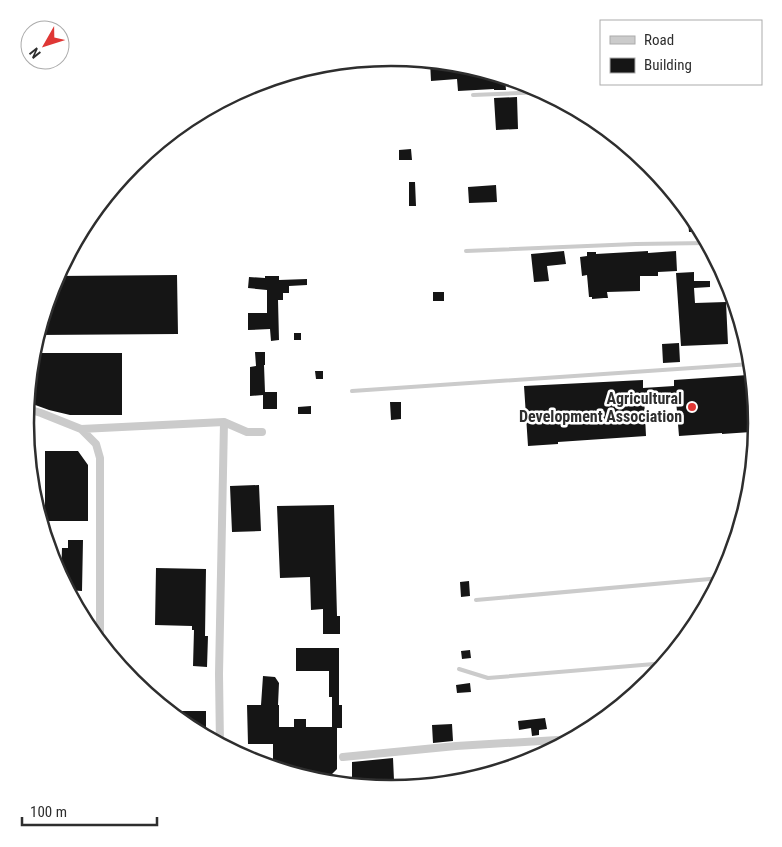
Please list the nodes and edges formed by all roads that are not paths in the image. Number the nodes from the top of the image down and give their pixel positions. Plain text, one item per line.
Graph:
1 (527, 93) edge
2 (473, 95) dead end
3 (699, 244) edge
4 (466, 251) dead end
5 (743, 365) edge
6 (352, 391) dead end
7 (35, 411) edge
8 (224, 422) junction
9 (81, 429) junction
10 (262, 432) dead end
11 (712, 579) edge
12 (476, 600) dead end
13 (100, 630) edge
14 (655, 664) edge
15 (460, 669) dead end
16 (220, 737) edge
17 (557, 740) edge
18 (343, 757) dead end

1 - 2 lane
3 - 4 lane
5 - 6 lane
7 - 9 street
8 - 9 street
8 - 10 street
8 - 16 street
9 - 13 street
11 - 12 lane
14 - 15 lane
17 - 18 street

